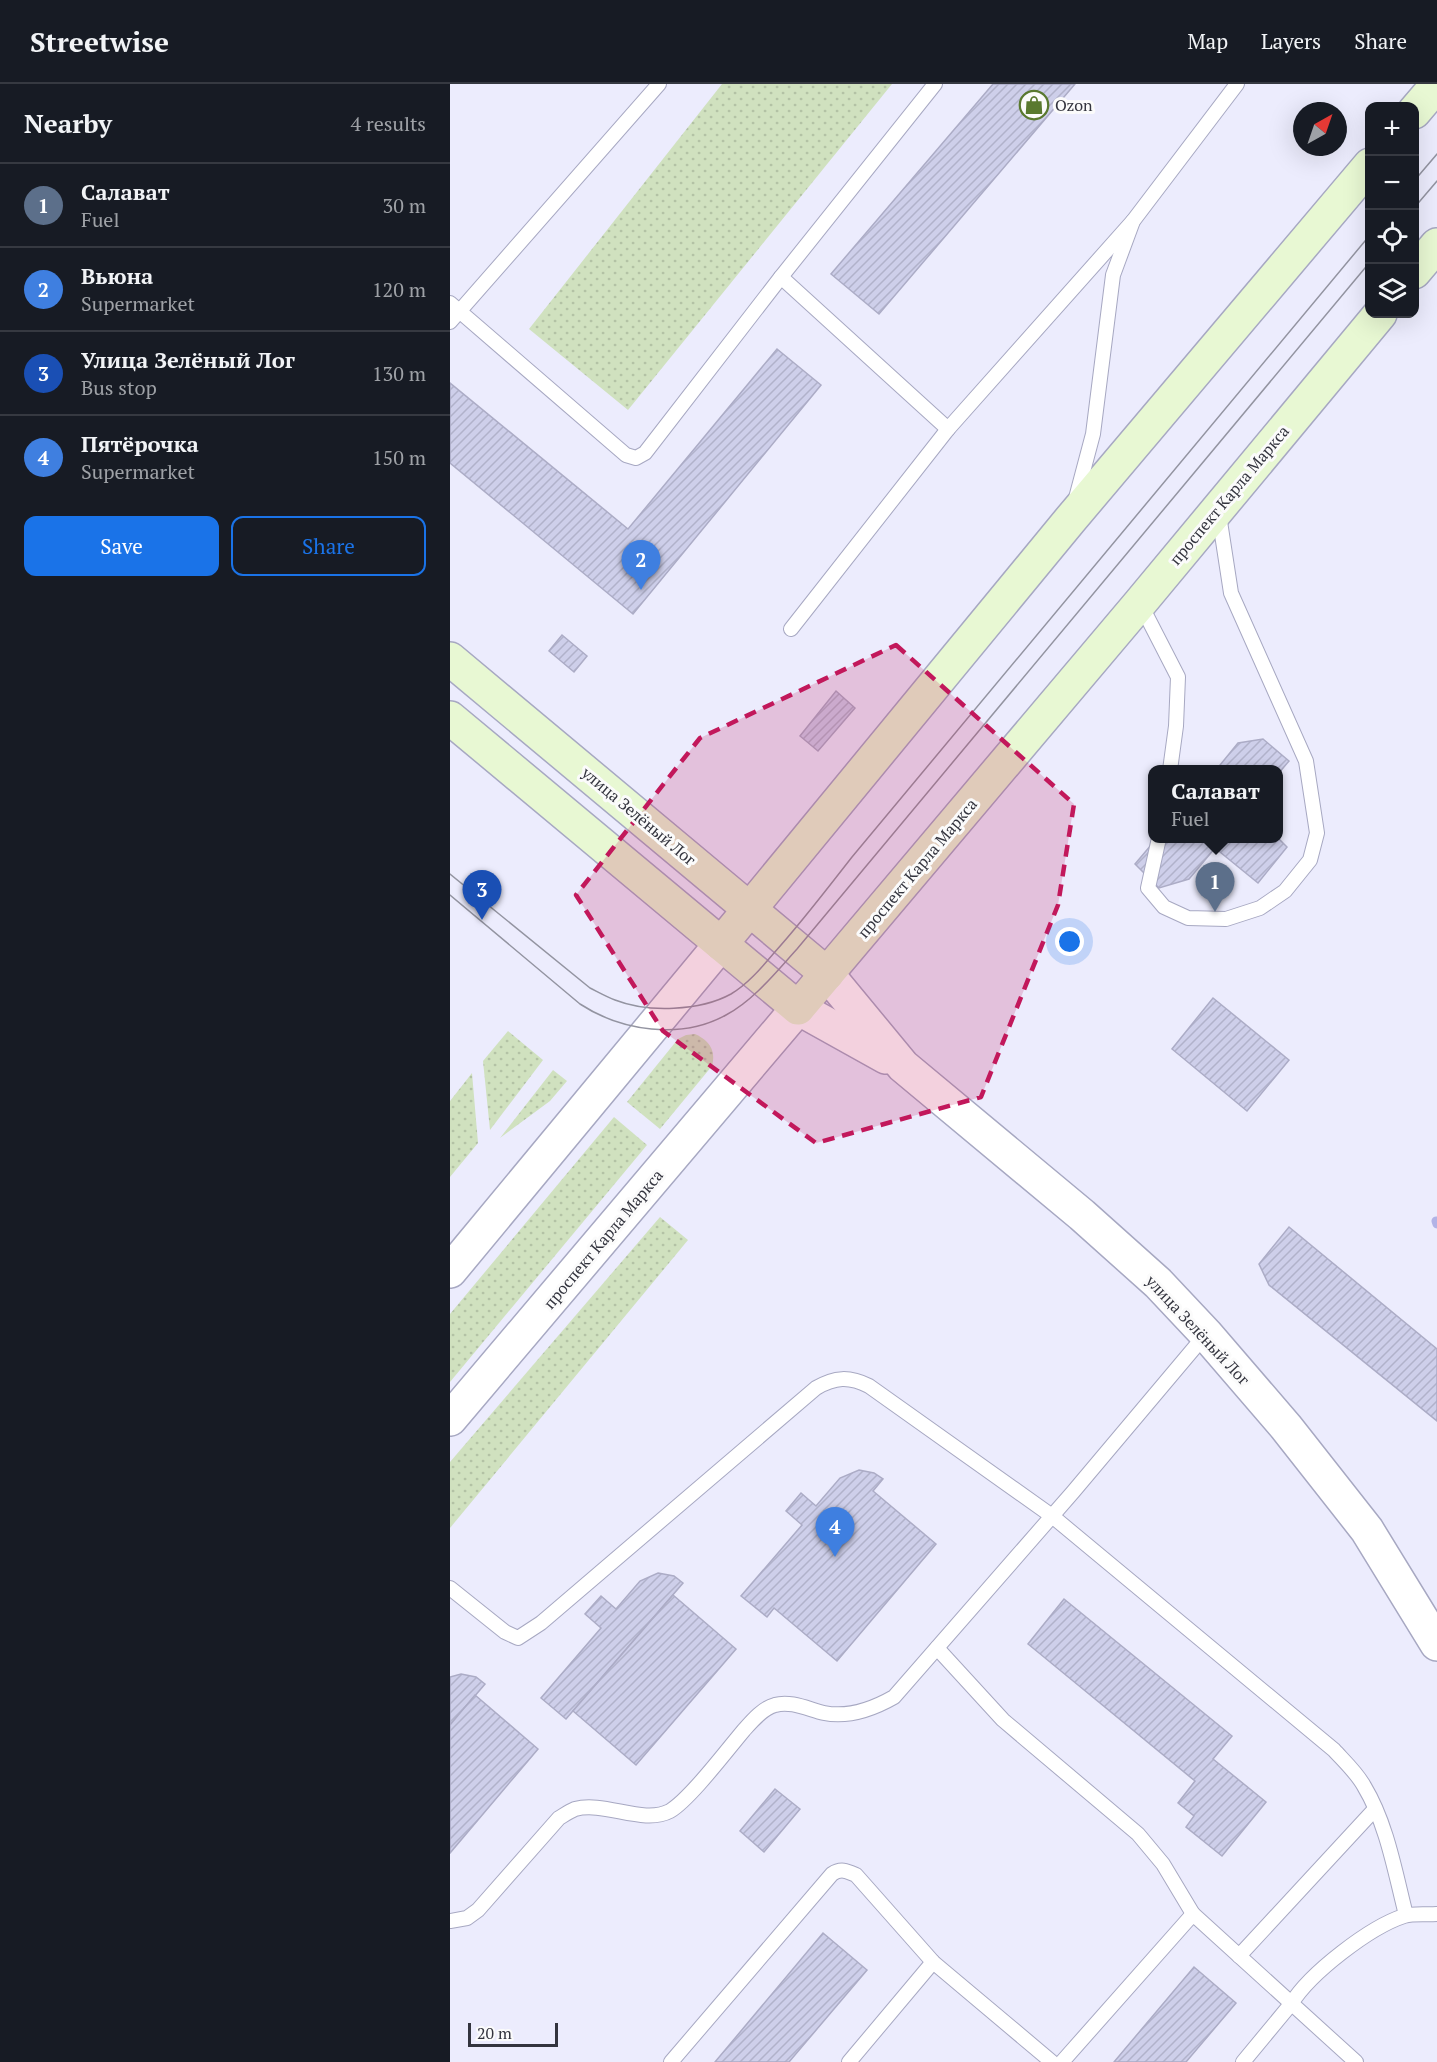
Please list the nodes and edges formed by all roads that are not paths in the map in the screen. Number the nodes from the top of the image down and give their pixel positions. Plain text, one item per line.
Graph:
1 (659, 84) edge
2 (935, 84) edge
3 (1234, 85) edge
4 (1437, 85) edge
5 (1419, 106) edge
6 (1365, 171) edge
7 (1132, 221) junction
8 (1437, 245) edge
9 (1419, 266) edge
10 (781, 277) junction
11 (454, 306) edge
12 (1377, 318) edge
13 (450, 322) edge
14 (948, 429) junction
15 (1218, 508) junction
16 (1070, 520) junction
17 (1140, 603) junction
18 (790, 629) dead end
19 (450, 659) edge
20 (450, 718) edge
21 (1171, 765) edge
22 (1158, 843) edge
23 (750, 909) junction
24 (721, 944) junction
25 (827, 974) junction
26 (798, 1008) junction
27 (903, 1066) junction
28 (450, 1271) edge
29 (1206, 1334) junction
30 (450, 1419) edge
31 (1052, 1516) junction
32 (450, 1588) edge
33 (1437, 1644) edge
34 (937, 1648) junction
35 (1375, 1809) junction
36 (1193, 1914) junction
37 (1437, 1914) edge
38 (1406, 1915) junction
39 (450, 1921) edge
40 (1239, 1956) junction
41 (933, 1962) junction
42 (1291, 2004) junction
43 (671, 2062) edge
44 (849, 2062) edge
45 (1052, 2062) edge
46 (1062, 2062) edge
47 (1243, 2062) edge
48 (1356, 2062) edge

1 - 11 lane
2 - 10 lane
3 - 7 lane
4 - 5 main road
6 - 16 main road
7 - 14 lane
7 - 16 lane
8 - 9 main road
10 - 11 lane
10 - 14 lane
11 - 13 lane
12 - 15 main road, проспект Карла Маркса
14 - 18 lane
15 - 17 main road, проспект Карла Маркса
15 - 22 lane
16 - 23 main road
17 - 21 lane
17 - 25 main road, проспект Карла Маркса
19 - 23 main road, улица Зелёный Лог
20 - 24 main road
23 - 24 main road
23 - 25 main road, улица Зелёный Лог
24 - 26 main road
24 - 28 street
25 - 26 main road, проспект Карла Маркса
25 - 27 street
26 - 27 street
26 - 30 street, проспект Карла Маркса
27 - 29 street, улица Зелёный Лог
29 - 31 lane
29 - 33 street, улица Зелёный Лог
31 - 32 lane
31 - 34 lane
31 - 35 lane
34 - 36 lane
34 - 39 lane
35 - 38 lane
35 - 40 lane
36 - 40 lane
36 - 46 lane
37 - 38 lane
38 - 42 lane
40 - 42 lane
41 - 43 lane
41 - 44 lane
41 - 45 lane
42 - 47 lane
42 - 48 lane

